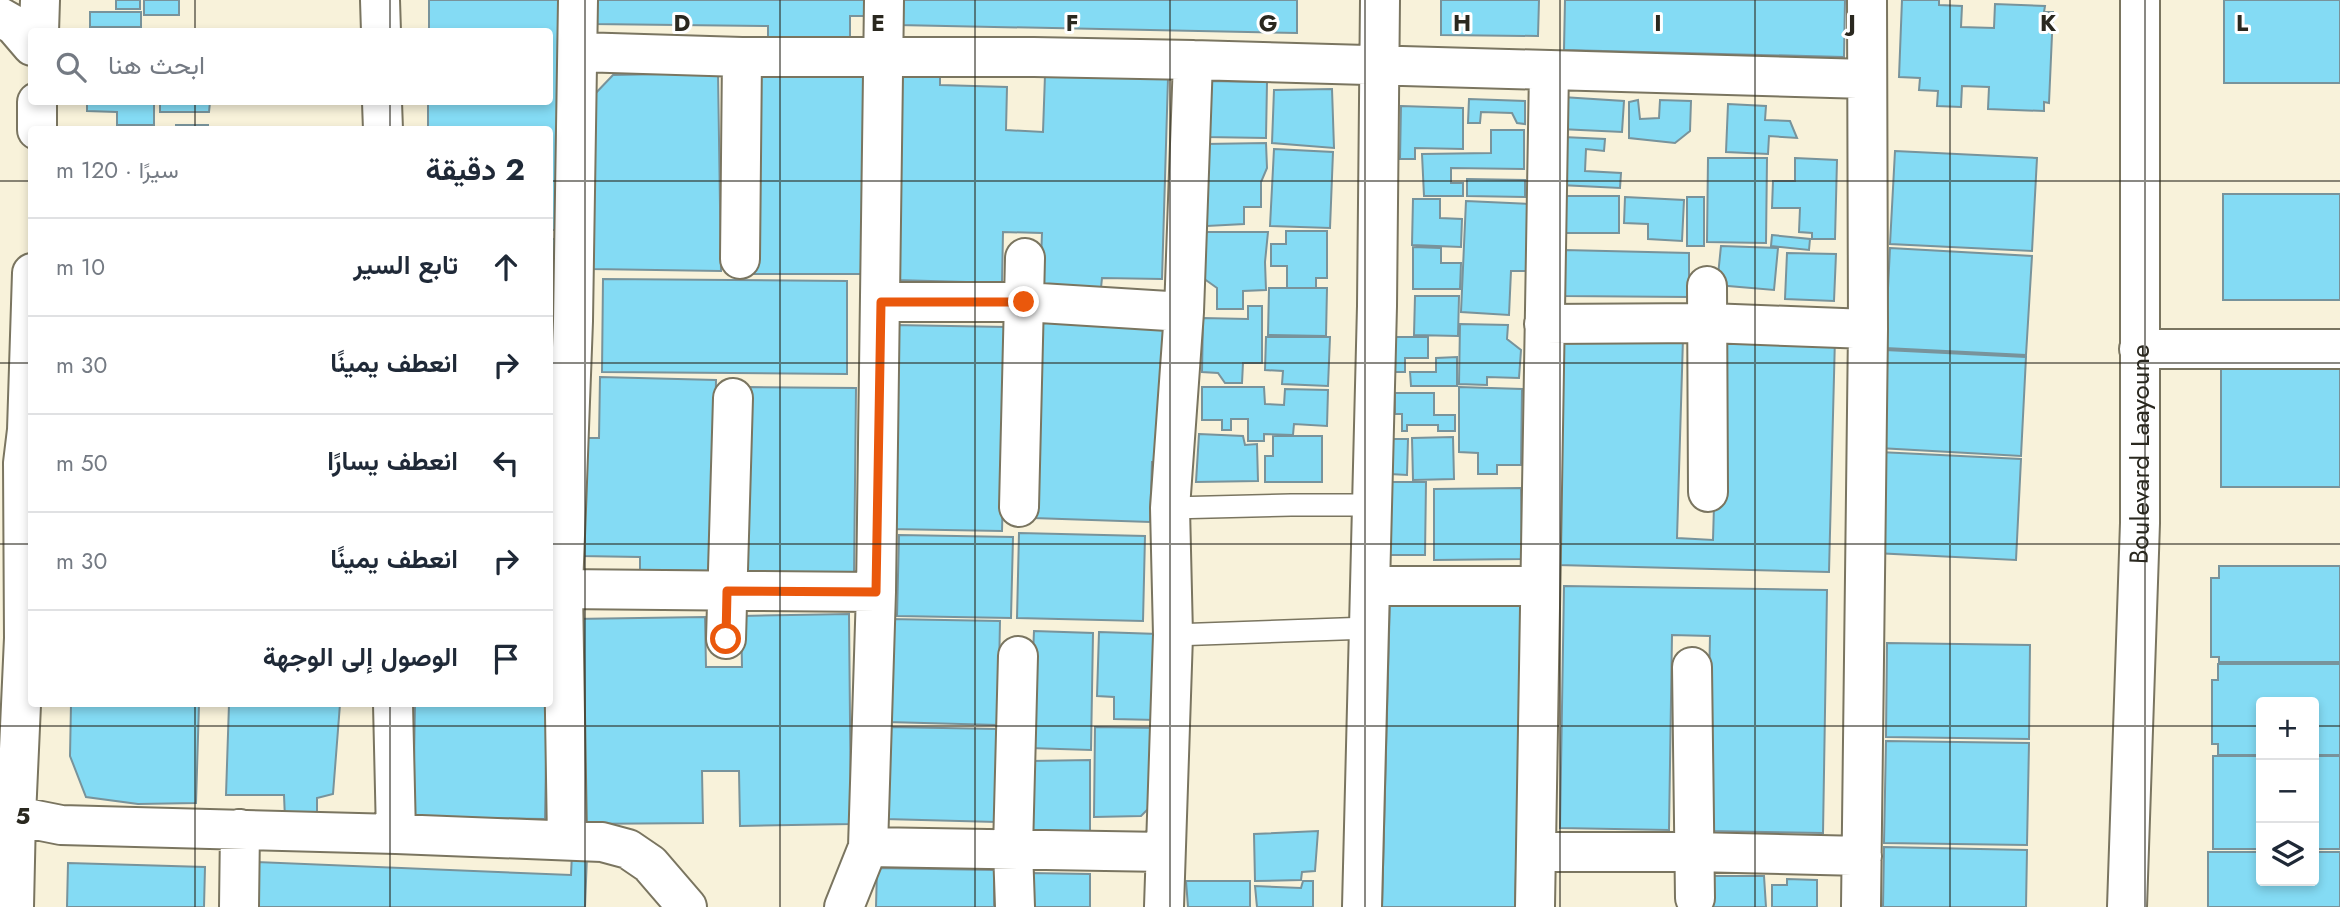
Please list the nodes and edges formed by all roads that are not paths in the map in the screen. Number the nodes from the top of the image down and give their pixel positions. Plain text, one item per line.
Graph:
1 (40, 0) edge
2 (380, 0) edge
3 (578, 0) edge
4 (884, 0) edge
5 (1380, 0) edge
6 (1867, 0) edge
7 (2140, 0) edge
8 (0, 17) edge
9 (39, 28) edge
10 (381, 28) edge
11 (28, 41) edge
12 (578, 52) junction
13 (741, 57) junction
14 (884, 58) junction
15 (1193, 60) junction
16 (1379, 64) junction
17 (1549, 70) junction
18 (1866, 79) junction
19 (37, 105) edge
20 (382, 105) edge
21 (37, 126) edge
22 (383, 126) edge
23 (1025, 258) dead end
24 (740, 259) dead end
25 (881, 302) junction
26 (1024, 302) junction
27 (1707, 304) junction
28 (1184, 312) junction
29 (1544, 324) junction
30 (1868, 329) junction
31 (2139, 349) junction
32 (2340, 349) edge
33 (733, 398) dead end
34 (28, 436) edge
35 (1708, 492) dead end
36 (1371, 505) junction
37 (1019, 507) dead end
38 (1170, 508) junction
39 (1370, 586) junction
40 (1540, 586) junction
41 (563, 589) junction
42 (727, 591) junction
43 (876, 592) junction
44 (1369, 628) junction
45 (1172, 635) junction
46 (726, 639) dead end
47 (1018, 656) dead end
48 (1692, 667) dead end
49 (393, 707) edge
50 (16, 816) junction
51 (240, 829) junction
52 (396, 834) junction
53 (567, 840) junction
54 (868, 847) junction
55 (1013, 849) junction
56 (1165, 852) junction
57 (1536, 852) junction
58 (1693, 852) junction
59 (1863, 856) junction
60 (1695, 898) dead end
61 (14, 907) edge
62 (239, 907) edge
63 (687, 907) edge
64 (845, 907) edge
65 (1015, 907) edge
66 (1164, 907) edge
67 (1362, 907) edge
68 (1535, 907) edge
69 (1861, 907) edge
70 (2127, 907) edge

1 - 9 street
2 - 10 street
3 - 12 street
4 - 14 street
5 - 16 street
6 - 18 street
7 - 31 street, Boulevard Laayoune
8 - 11 street
12 - 13 street
12 - 41 street
13 - 14 street
13 - 24 street
14 - 15 street
14 - 25 street
15 - 16 street
15 - 28 street
16 - 17 street
16 - 36 street
17 - 18 street
17 - 29 street
18 - 30 street
19 - 21 street
20 - 22 street
23 - 26 street
25 - 26 street
25 - 43 street
26 - 28 street
26 - 37 street
27 - 29 street
27 - 30 street
27 - 35 street
28 - 38 street
29 - 40 street
30 - 59 street
31 - 32 street
31 - 70 street, Boulevard Laayoune
33 - 42 street
34 - 50 street
36 - 38 lane
36 - 39 street
38 - 45 street
39 - 40 street
39 - 44 street
40 - 57 street
41 - 42 street
41 - 53 street
42 - 43 street
42 - 46 street
43 - 54 street
44 - 45 lane
44 - 67 street
45 - 56 street
47 - 55 street
48 - 58 street
49 - 52 street
50 - 51 street
50 - 61 street
51 - 52 street
51 - 62 street
52 - 53 street
53 - 63 street
54 - 55 street
54 - 64 street
55 - 56 street
55 - 65 street
56 - 66 street
57 - 58 street
57 - 68 street
58 - 59 street
58 - 60 street
59 - 69 street

